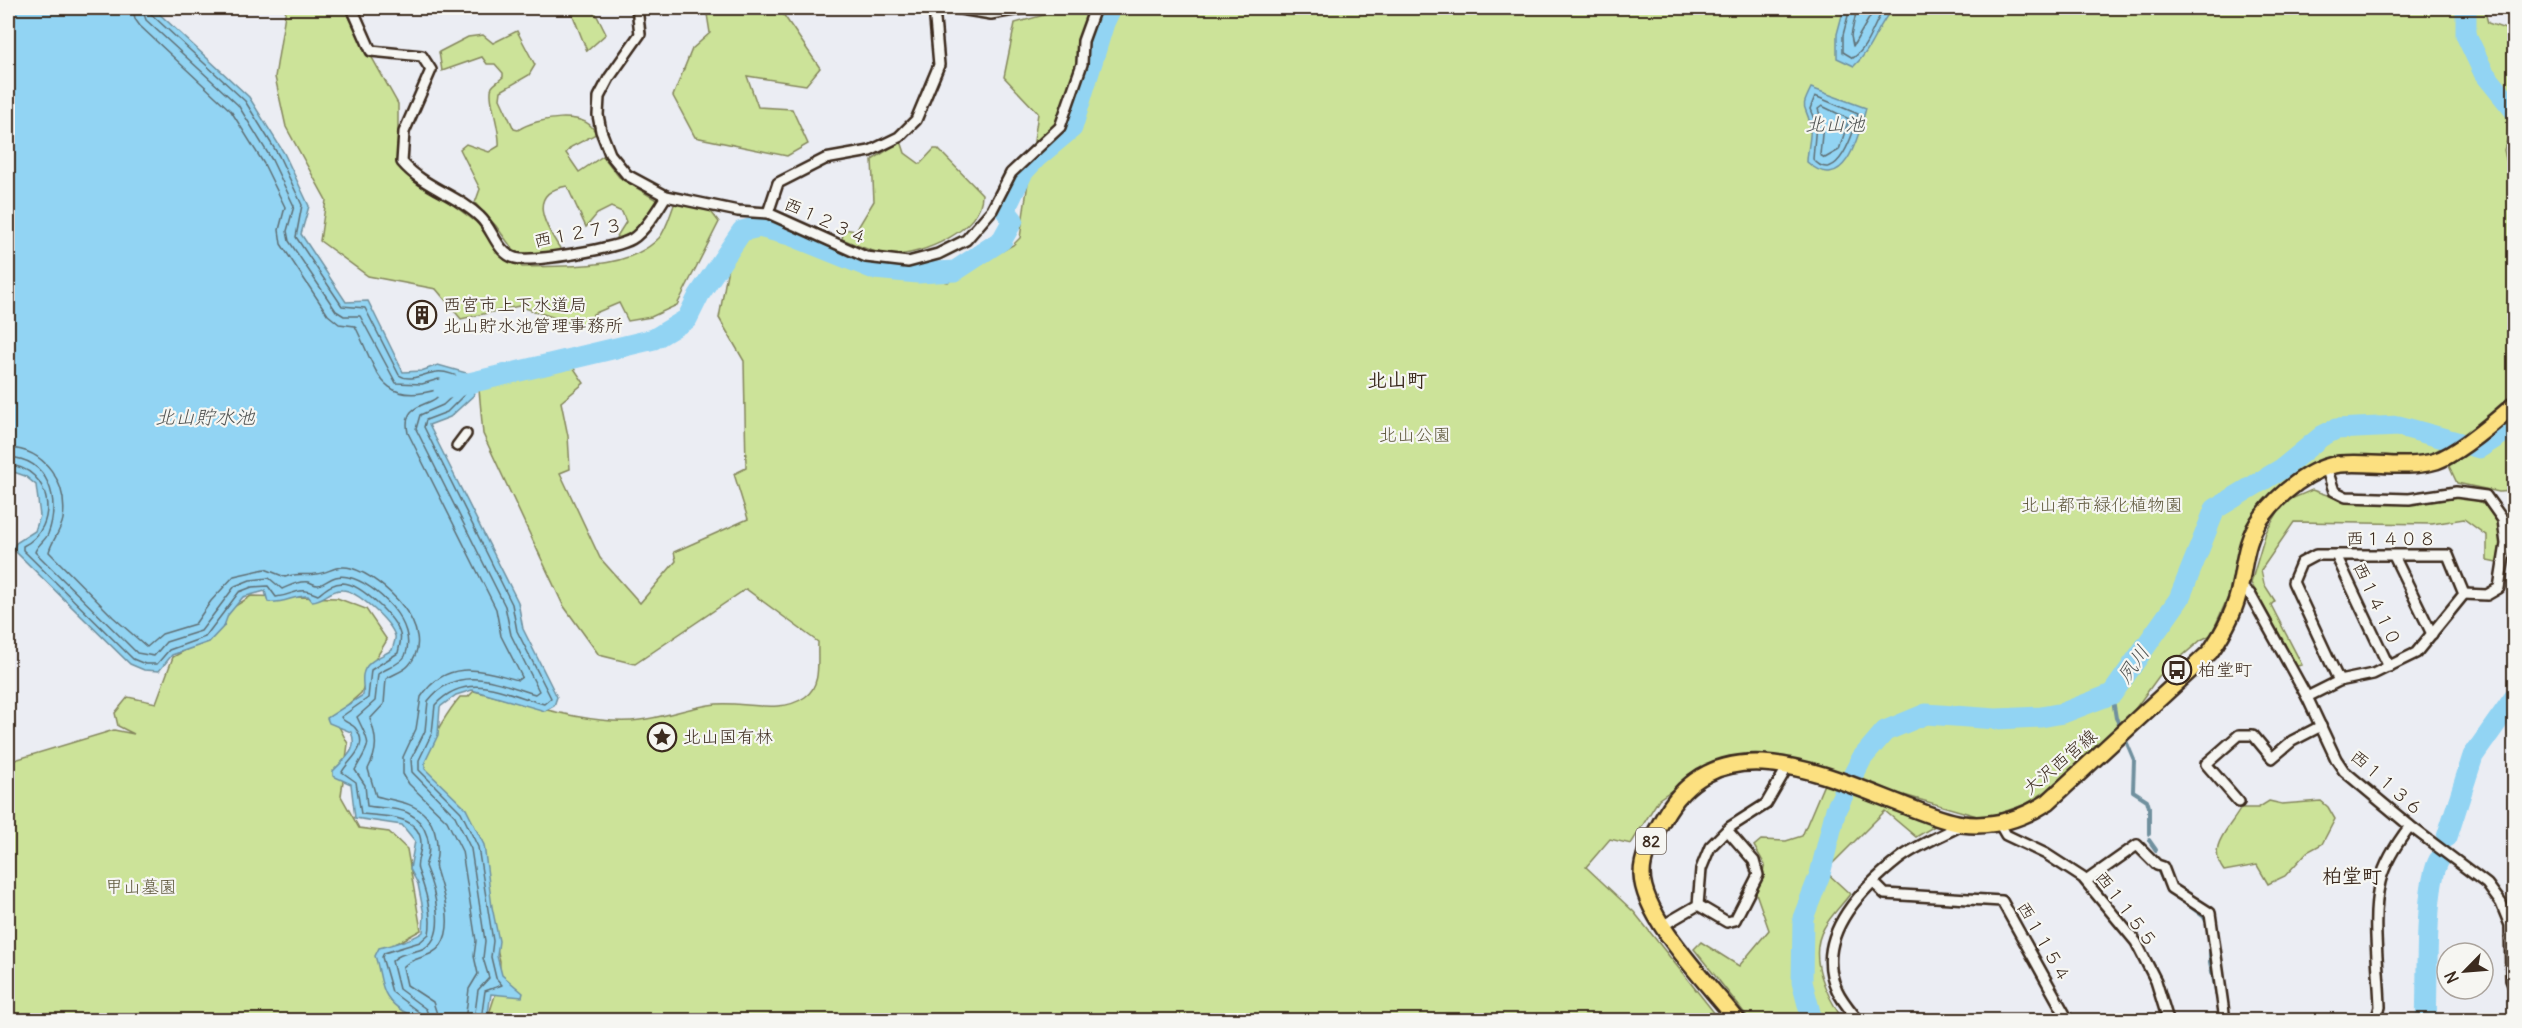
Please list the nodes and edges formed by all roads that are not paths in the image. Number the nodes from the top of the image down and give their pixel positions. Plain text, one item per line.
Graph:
1 (352, 8) edge
2 (637, 8) edge
3 (934, 8) edge
4 (954, 8) edge
5 (1026, 8) edge
6 (1082, 8) edge
7 (1094, 10) edge
8 (666, 196) junction
9 (768, 213) junction
10 (2514, 405) edge
11 (466, 434) dead end
12 (457, 446) dead end
13 (2326, 467) junction
14 (2336, 555) junction
15 (2394, 556) junction
16 (2240, 587) junction
17 (2464, 594) junction
18 (2432, 634) junction
19 (2389, 667) junction
20 (2339, 681) junction
21 (2307, 697) junction
22 (2321, 726) junction
23 (2272, 758) junction
24 (1788, 766) junction
25 (2280, 767) dead end
26 (2239, 802) dead end
27 (1999, 823) junction
28 (1964, 824) junction
29 (2410, 826) junction
30 (1727, 830) junction
31 (2086, 881) junction
32 (1874, 884) junction
33 (1698, 905) junction
34 (2512, 924) edge
35 (1662, 926) junction
36 (2514, 987) edge
37 (1737, 1020) edge
38 (1858, 1020) edge
39 (2068, 1020) edge
40 (2168, 1020) edge
41 (2225, 1020) edge
42 (2376, 1020) edge

1 - 8 street, 西１２７３
2 - 8 street, 西１２３４
3 - 9 street
4 - 5 street
6 - 7 street
7 - 9 street, 西１２３４
8 - 9 street, 西１２３４
10 - 13 main road, 大沢西宮線 / 82
11 - 12 street
13 - 16 main road, 大沢西宮線 / 82
13 - 17 street
14 - 15 street, 西１４０８
14 - 19 street, 西１４１０
14 - 20 street, 西１４０８
15 - 17 street, 西１４０８
15 - 18 street
16 - 21 street, 西１１３６
16 - 27 main road, 大沢西宮線 / 82
17 - 18 street
18 - 19 street
19 - 20 street
20 - 21 street
21 - 22 street, 西１１３６
22 - 23 street
22 - 29 street, 西１１３６
23 - 25 street
23 - 26 street
24 - 28 main road, 大沢西宮線 / 82
24 - 30 street
24 - 35 main road, 大沢西宮線 / 82
27 - 28 main road, 大沢西宮線 / 82
27 - 31 street, 西１１５５
28 - 32 street
29 - 34 street, 西１１３６
29 - 42 street
30 - 33 street
30 - 33 street
31 - 40 street, 西１１５５
31 - 41 street
32 - 38 street
32 - 39 street, 西１１５４
33 - 35 street
34 - 36 street, 西１１３６
35 - 37 main road, 大沢西宮線 / 82

